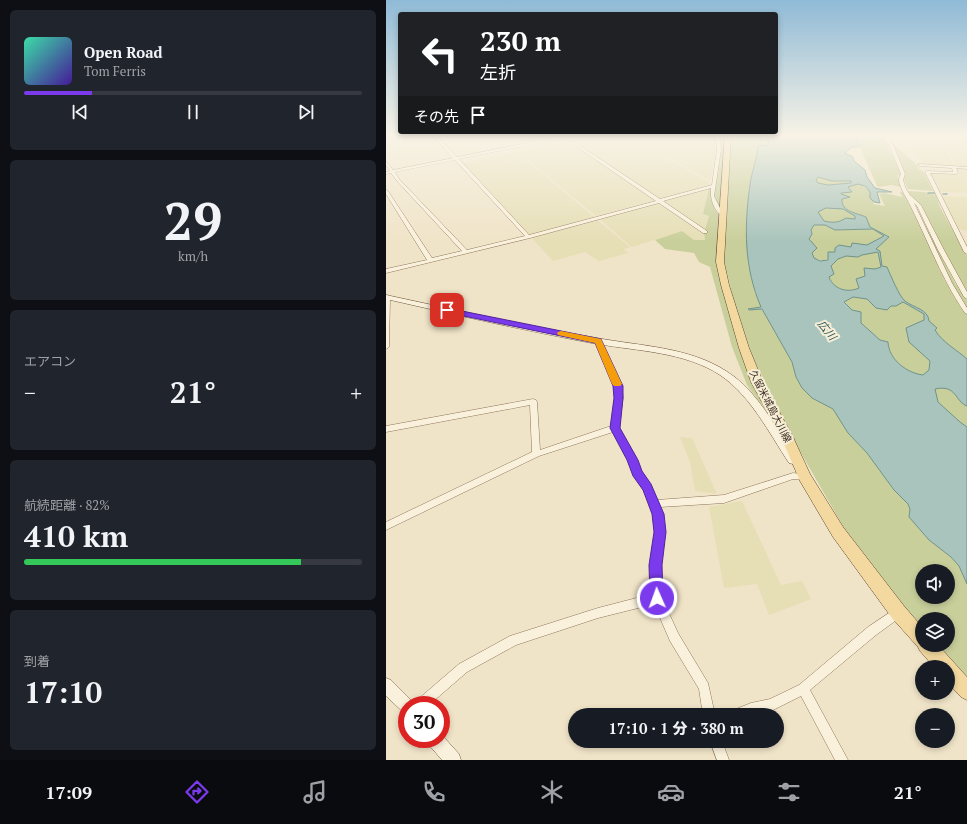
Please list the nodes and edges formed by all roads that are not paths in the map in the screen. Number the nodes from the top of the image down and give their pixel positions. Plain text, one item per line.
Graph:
1 (466, 170) edge
2 (614, 170) edge
3 (716, 170) edge
4 (725, 170) edge
5 (902, 170) edge
6 (955, 170) edge
7 (389, 172) edge
8 (714, 186) junction
9 (386, 191) edge
10 (908, 196) junction
11 (659, 201) junction
12 (723, 214) junction
13 (705, 232) dead end
14 (528, 237) junction
15 (464, 251) junction
16 (967, 252) edge
17 (432, 261) junction
18 (386, 271) edge
19 (386, 297) edge
20 (967, 297) edge
21 (967, 312) edge
22 (598, 341) junction
23 (386, 347) edge
24 (615, 428) junction
25 (386, 429) edge
26 (536, 454) junction
27 (805, 476) junction
28 (654, 504) junction
29 (386, 526) edge
30 (657, 598) junction
31 (898, 612) junction
32 (915, 632) edge
33 (932, 652) edge
34 (940, 660) edge
35 (955, 678) edge
36 (386, 685) edge
37 (803, 689) junction
38 (967, 691) edge
39 (430, 696) edge
40 (398, 697) edge
41 (708, 708) edge
42 (756, 708) edge
43 (443, 748) edge
44 (719, 748) edge
45 (453, 760) edge
46 (723, 760) edge
47 (842, 760) edge

1 - 14 street
2 - 11 street
3 - 8 street
4 - 12 main road, 久留米城島大川線
5 - 10 street
6 - 16 street
7 - 15 street
8 - 11 street
8 - 12 street
9 - 17 street
10 - 20 street
10 - 21 street
11 - 13 street
11 - 14 street
12 - 27 main road, 久留米城島大川線
14 - 15 street
15 - 17 street
17 - 18 street
19 - 22 street
19 - 23 street
22 - 24 street
22 - 27 street
24 - 26 street
24 - 28 street
25 - 26 street
26 - 29 street
27 - 28 street
27 - 31 main road, 久留米城島大川線
28 - 30 street
30 - 39 street
30 - 41 street
31 - 32 main road, 久留米城島大川線
31 - 37 street
33 - 34 main road
35 - 38 main road
36 - 40 street
37 - 42 street
37 - 47 street
43 - 45 street
44 - 46 street

